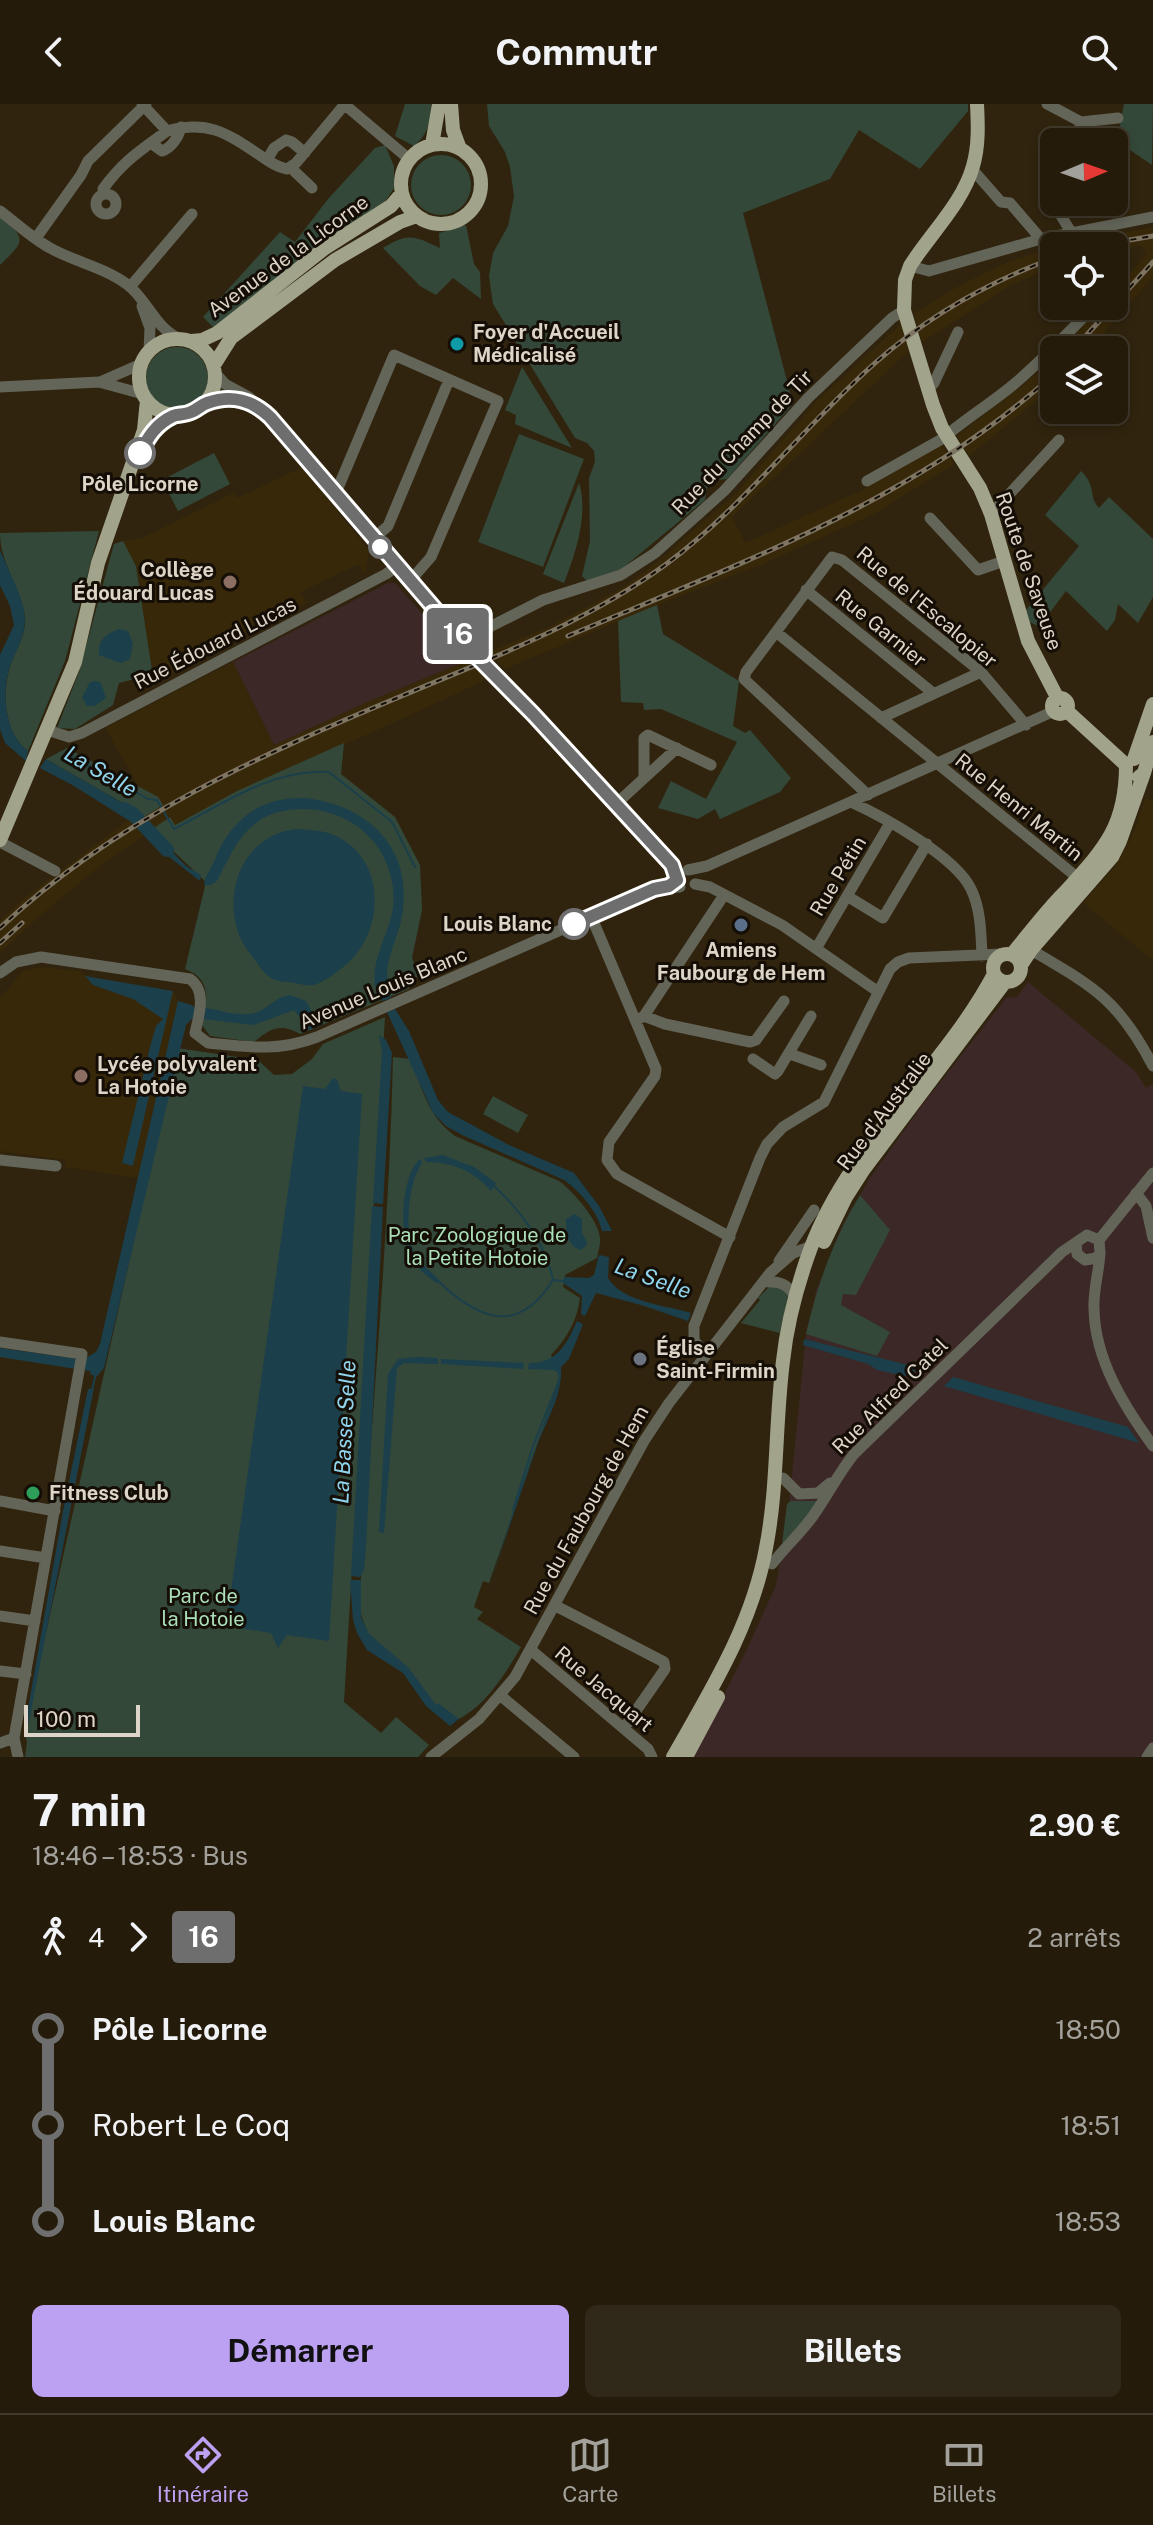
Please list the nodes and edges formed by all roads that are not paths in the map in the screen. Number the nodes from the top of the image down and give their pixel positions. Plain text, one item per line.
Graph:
1 (345, 104) edge
2 (439, 104) edge
3 (451, 104) edge
4 (977, 104) edge
5 (1047, 104) edge
6 (144, 105) edge
7 (1118, 118) dead end
8 (1081, 122) junction
9 (181, 127) junction
10 (1080, 128) edge
11 (167, 131) junction
12 (151, 143) junction
13 (432, 145) junction
14 (460, 149) junction
15 (305, 153) junction
16 (409, 159) junction
17 (267, 160) junction
18 (291, 168) junction
19 (973, 170) junction
20 (312, 188) dead end
21 (402, 193) junction
22 (104, 194) dead end
23 (0, 211) edge
24 (192, 214) dead end
25 (417, 216) junction
26 (1061, 216) edge
27 (1153, 217) edge
28 (1071, 232) joint
29 (36, 238) junction
30 (1040, 238) edge
31 (1040, 239) edge
32 (910, 266) junction
33 (132, 289) junction
34 (906, 315) junction
35 (1081, 320) edge
36 (958, 332) dead end
37 (185, 340) junction
38 (145, 357) junction
39 (215, 370) junction
40 (449, 380) junction
41 (99, 382) junction
42 (0, 387) edge
43 (928, 390) junction
44 (145, 397) junction
45 (205, 403) junction
46 (257, 405) junction
47 (175, 415) junction
48 (948, 439) junction
49 (1059, 440) dead end
50 (129, 475) junction
51 (867, 481) dead end
52 (335, 495) junction
53 (991, 514) junction
54 (930, 518) dead end
55 (373, 539) junction
56 (1004, 561) junction
57 (397, 566) junction
58 (410, 581) junction
59 (806, 590) junction
60 (776, 632) junction
61 (464, 640) junction
62 (981, 672) junction
63 (933, 693) junction
64 (1153, 704) edge
65 (1060, 707) junction
66 (881, 718) junction
67 (1026, 725) junction
68 (47, 730) junction
69 (1153, 742) edge
70 (677, 748) junction
71 (938, 764) junction
72 (711, 765) dead end
73 (1135, 768) junction
74 (644, 777) junction
75 (868, 795) junction
76 (851, 802) junction
77 (616, 804) junction
78 (890, 823) junction
79 (0, 841) edge
80 (927, 844) junction
81 (55, 871) dead end
82 (682, 877) junction
83 (1078, 878) junction
84 (724, 895) junction
85 (847, 896) junction
86 (591, 916) junction
87 (817, 947) junction
88 (1031, 950) junction
89 (982, 956) junction
90 (1012, 958) junction
91 (0, 973) edge
92 (997, 975) junction
93 (877, 991) junction
94 (784, 1001) dead end
95 (811, 1016) dead end
96 (641, 1018) junction
97 (756, 1040) junction
98 (790, 1054) junction
99 (821, 1065) dead end
100 (1153, 1066) edge
101 (0, 1160) edge
102 (56, 1166) dead end
103 (1153, 1173) edge
104 (1136, 1193) junction
105 (814, 1210) dead end
106 (730, 1237) junction
107 (1153, 1238) edge
108 (1099, 1240) junction
109 (1076, 1243) junction
110 (812, 1246) junction
111 (1100, 1253) junction
112 (1082, 1258) junction
113 (777, 1265) junction
114 (1050, 1266) junction
115 (807, 1274) junction
116 (763, 1282) junction
117 (1095, 1282) junction
118 (795, 1297) junction
119 (0, 1342) edge
120 (707, 1354) junction
121 (1153, 1446) edge
122 (783, 1478) junction
123 (833, 1480) junction
124 (799, 1494) junction
125 (778, 1499) junction
126 (0, 1501) edge
127 (55, 1511) junction
128 (0, 1551) edge
129 (46, 1558) junction
130 (772, 1564) junction
131 (556, 1606) junction
132 (0, 1616) edge
133 (35, 1621) junction
134 (531, 1650) junction
135 (0, 1671) edge
136 (26, 1674) junction
137 (501, 1696) junction
138 (624, 1728) junction
139 (14, 1738) junction
140 (0, 1743) edge
141 (1153, 1748) edge
142 (18, 1757) edge
143 (431, 1757) edge
144 (574, 1757) edge
145 (652, 1757) edge
146 (673, 1757) edge
147 (686, 1757) edge
148 (1147, 1757) edge

1 - 15 street
1 - 16 street
2 - 13 main road
3 - 14 main road
4 - 19 main road, Route de Saveuse
5 - 8 street
6 - 11 street
6 - 29 street
7 - 8 street
8 - 10 street
9 - 11 street
9 - 12 street
9 - 17 street
11 - 12 street
12 - 22 street
13 - 14 main road
13 - 16 main road
14 - 25 main road
15 - 17 street
15 - 18 street
16 - 21 main road
17 - 18 street
18 - 20 street
19 - 30 street
19 - 32 main road, Route de Saveuse
21 - 25 main road
21 - 37 main road, Avenue de la Licorne
23 - 29 street
24 - 33 street
25 - 39 main road, Avenue de la Licorne
26 - 28 street
27 - 28 street
29 - 33 street
31 - 32 street
32 - 34 main road, Route de Saveuse
33 - 37 street
33 - 38 street
34 - 43 main road, Route de Saveuse
34 - 61 street, Rue du Champ de Tir
35 - 48 street
36 - 43 street
37 - 38 main road
37 - 39 main road
38 - 41 street
38 - 44 main road
39 - 45 main road
39 - 46 street
40 - 52 street
40 - 55 street
40 - 58 street
41 - 42 street
41 - 44 street
43 - 48 main road, Route de Saveuse
44 - 47 main road
44 - 50 main road
45 - 46 street
45 - 47 main road
46 - 52 street
47 - 50 main road
48 - 51 street
48 - 53 main road, Route de Saveuse
49 - 53 street
50 - 68 main road
52 - 55 street
53 - 56 main road, Route de Saveuse
54 - 56 street
55 - 57 street
56 - 65 main road, Route de Saveuse
57 - 58 street
57 - 68 street, Rue Édouard Lucas
58 - 61 street
59 - 60 street
59 - 62 street, Rue de l'Escalopier
59 - 63 street, Rue Garnier
60 - 66 street, Rue Henri Martin
60 - 75 street
61 - 77 street
62 - 63 street
62 - 67 street, Rue de l'Escalopier
63 - 66 street
64 - 73 main road
65 - 67 street, Avenue Louis Blanc
65 - 73 main road, Route de Saveuse
66 - 71 street, Rue Henri Martin
67 - 71 street, Avenue Louis Blanc
68 - 79 main road
69 - 73 main road
70 - 72 street
70 - 74 street
70 - 74 street
71 - 75 street, Avenue Louis Blanc
71 - 83 street, Rue Henri Martin
73 - 83 main road
73 - 88 main road
74 - 77 street
75 - 76 street, Avenue Louis Blanc
76 - 78 street
76 - 82 street, Avenue Louis Blanc
77 - 82 street
78 - 80 street
78 - 85 street, Rue Pétin
79 - 81 street
80 - 85 street
80 - 89 street
82 - 84 street
82 - 86 street, Avenue Louis Blanc
83 - 90 main road
84 - 87 street
84 - 96 street
85 - 87 street, Rue Pétin
86 - 91 street, Avenue Louis Blanc
86 - 96 street
87 - 93 street
88 - 90 main road
88 - 100 street
89 - 90 street
89 - 92 street
89 - 93 street
90 - 92 main road
90 - 92 main road
92 - 110 main road, Rue d'Australie
92 - 115 main road, Rue d'Australie
93 - 106 street
94 - 97 street
95 - 98 street
96 - 97 street
96 - 106 street
97 - 98 street
98 - 99 street
101 - 102 street
103 - 104 street
104 - 107 street
104 - 108 street
105 - 113 street
106 - 120 street
108 - 109 street
108 - 111 street
109 - 112 street
109 - 114 street, Rue Alfred Catel
110 - 113 street
110 - 115 main road, Rue d'Australie
111 - 112 street
111 - 117 street
112 - 114 street, Rue Alfred Catel
112 - 117 street
113 - 116 street
114 - 123 street, Rue Alfred Catel
115 - 118 main road
115 - 122 main road
116 - 118 street
116 - 120 street
117 - 121 street
118 - 125 main road
119 - 127 street
120 - 131 street, Rue du Faubourg de Hem
122 - 124 street
122 - 125 main road
123 - 124 street
123 - 130 street, Rue Alfred Catel
124 - 125 street
125 - 130 main road
125 - 146 main road
126 - 127 street
127 - 129 street
128 - 129 street
129 - 133 street
130 - 147 main road
131 - 134 street, Rue du Faubourg de Hem
131 - 138 street
132 - 133 street
133 - 136 street
134 - 137 street, Rue du Faubourg de Hem
134 - 138 street, Rue Jacquart
135 - 136 street
136 - 139 street
137 - 143 street, Rue du Faubourg de Hem
137 - 144 street
138 - 145 street, Rue Jacquart
139 - 140 street
139 - 142 street
141 - 148 street

